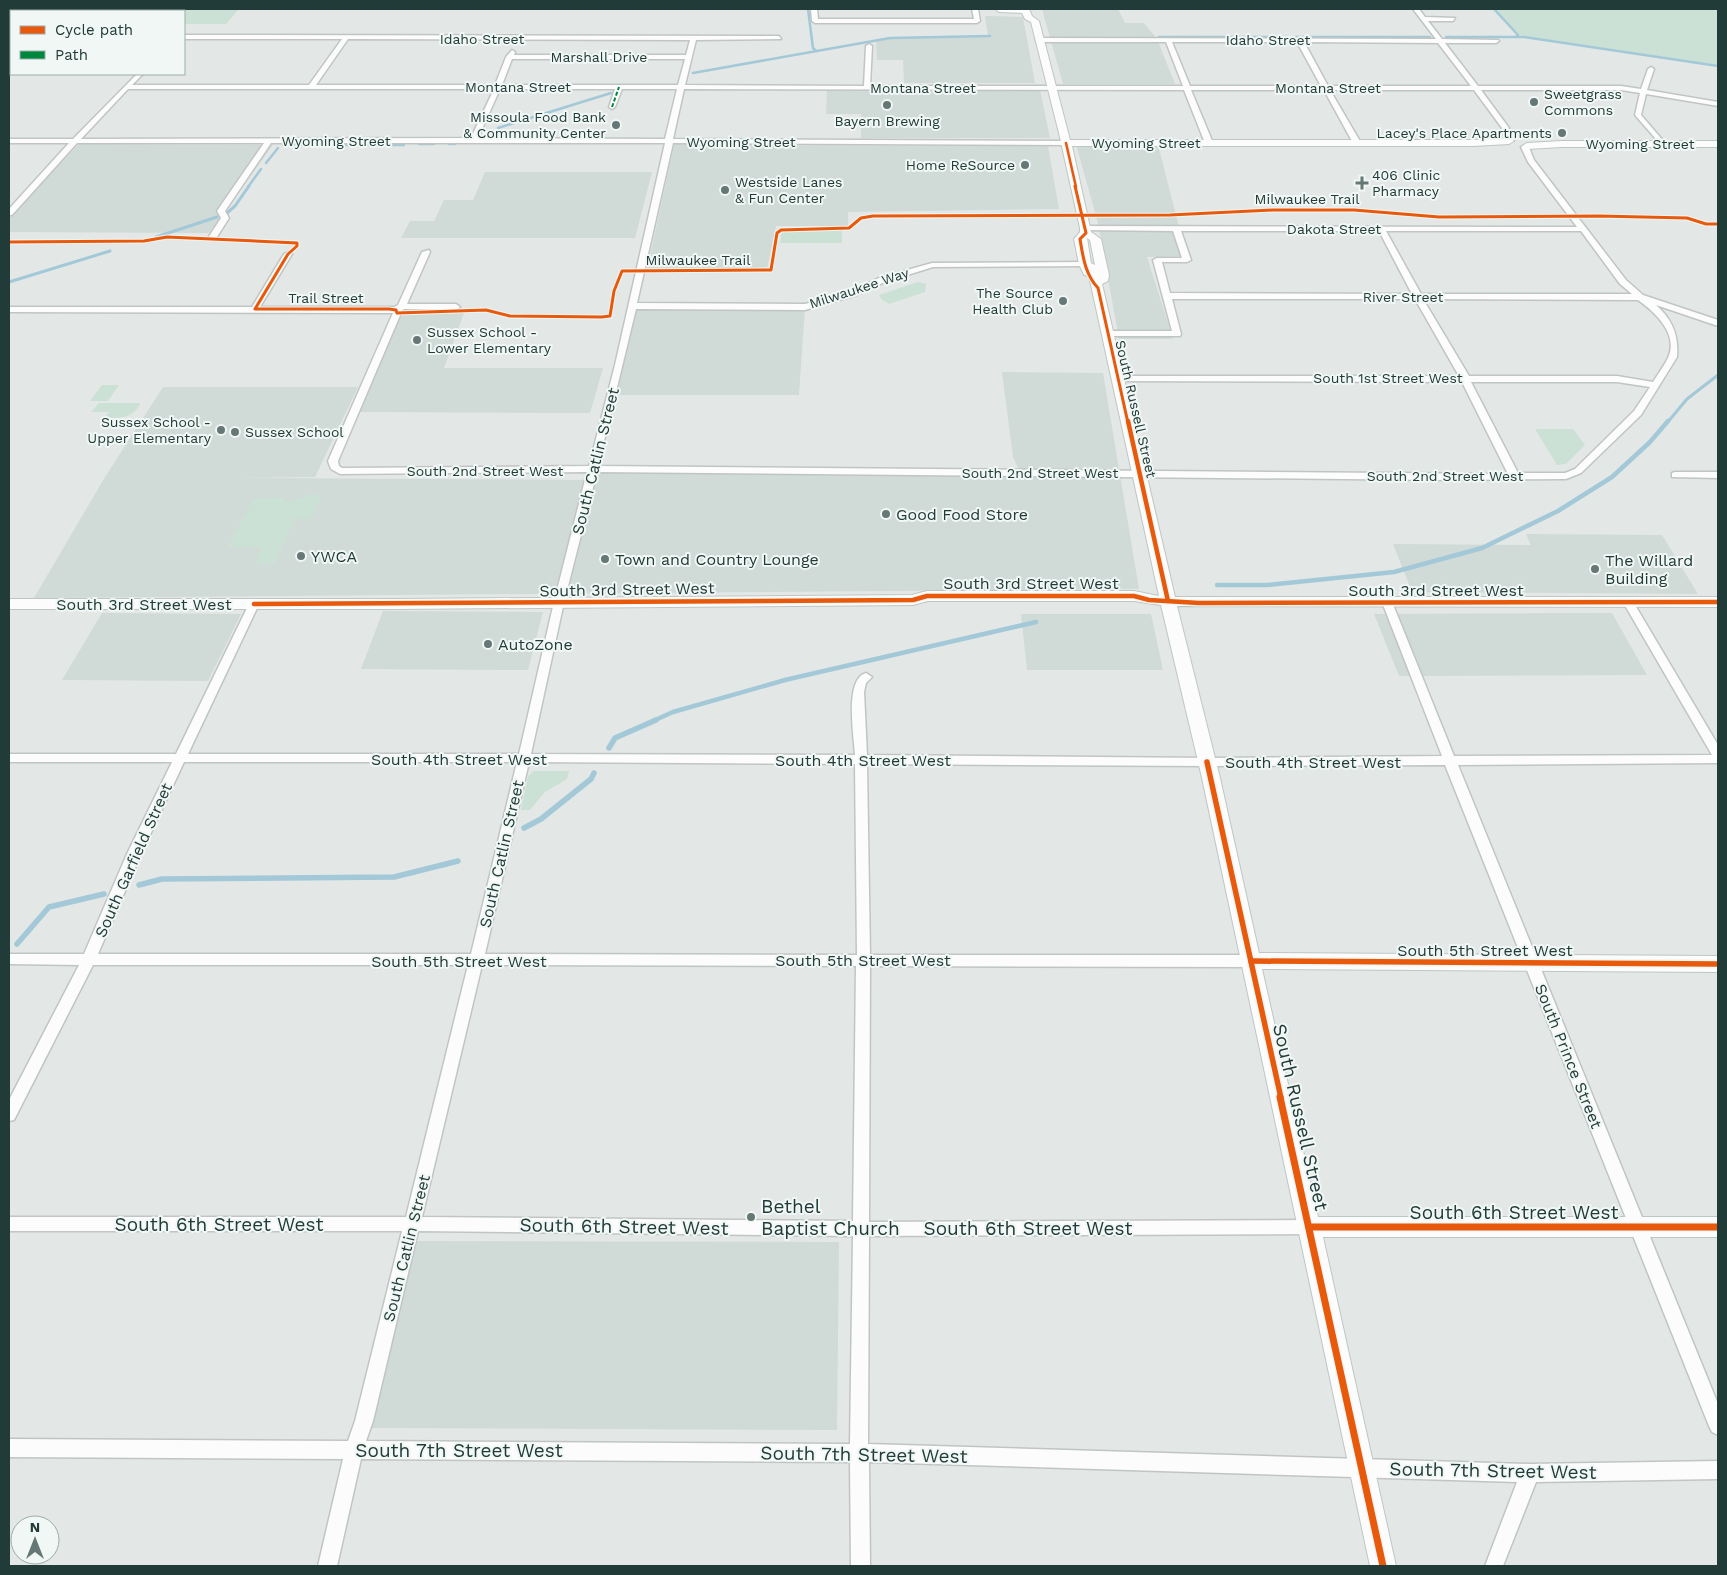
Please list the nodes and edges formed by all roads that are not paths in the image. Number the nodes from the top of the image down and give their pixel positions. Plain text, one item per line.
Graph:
1 (814, 9) edge
2 (975, 9) edge
3 (998, 9) edge
4 (1037, 9) edge
5 (1416, 9) edge
6 (1026, 10) edge
7 (1424, 19) junction
8 (1453, 19) dead end
9 (1035, 21) junction
10 (185, 38) edge
11 (346, 38) junction
12 (779, 38) dead end
13 (519, 39) junction
14 (693, 39) junction
15 (1039, 40) junction
16 (1168, 40) junction
17 (1298, 40) junction
18 (1439, 40) junction
19 (1496, 41) dead end
20 (869, 46) dead end
21 (509, 57) junction
22 (689, 57) junction
23 (1651, 69) dead end
24 (139, 75) edge
25 (312, 86) junction
26 (126, 87) junction
27 (498, 87) junction
28 (1052, 87) junction
29 (619, 88) junction
30 (680, 88) junction
31 (867, 88) junction
32 (1187, 88) junction
33 (1326, 88) junction
34 (1477, 88) junction
35 (1644, 92) junction
36 (1718, 104) edge
37 (612, 107) dead end
38 (269, 140) junction
39 (472, 140) junction
40 (9, 141) edge
41 (75, 141) junction
42 (668, 141) junction
43 (1066, 143) junction
44 (1209, 143) junction
45 (1356, 143) junction
46 (1517, 144) junction
47 (1662, 144) junction
48 (1718, 144) edge
49 (9, 213) edge
50 (1176, 228) junction
51 (1583, 229) junction
52 (1382, 230) junction
53 (1085, 231) junction
54 (212, 238) dead end
55 (426, 252) dead end
56 (288, 254) dead end
57 (1085, 264) junction
58 (1098, 288) junction
59 (1166, 296) junction
60 (1418, 297) junction
61 (1640, 297) junction
62 (632, 306) junction
63 (456, 307) dead end
64 (399, 308) junction
65 (9, 309) edge
66 (255, 309) junction
67 (1718, 323) edge
68 (1108, 334) junction
69 (1465, 378) junction
70 (1118, 379) junction
71 (1657, 385) junction
72 (593, 469) junction
73 (1139, 473) junction
74 (1675, 475) dead end
75 (1718, 475) edge
76 (1515, 477) junction
77 (1168, 601) junction
78 (559, 602) junction
79 (1387, 602) junction
80 (1628, 602) junction
81 (1718, 602) edge
82 (9, 604) edge
83 (254, 604) junction
84 (866, 677) dead end
85 (1718, 756) edge
86 (9, 758) edge
87 (179, 759) junction
88 (1718, 759) edge
89 (524, 760) junction
90 (862, 760) junction
91 (1207, 762) junction
92 (1451, 762) junction
93 (9, 959) edge
94 (88, 960) junction
95 (863, 960) junction
96 (1251, 961) junction
97 (476, 962) junction
98 (1530, 963) junction
99 (1718, 964) edge
100 (9, 1115) edge
101 (9, 1224) edge
102 (413, 1224) junction
103 (1311, 1227) junction
104 (1640, 1227) junction
105 (1718, 1227) edge
106 (862, 1229) junction
107 (1718, 1426) edge
108 (9, 1448) edge
109 (354, 1450) junction
110 (859, 1453) junction
111 (1363, 1466) junction
112 (1718, 1470) edge
113 (1530, 1472) junction
114 (327, 1566) edge
115 (860, 1566) edge
116 (1383, 1566) edge
117 (1494, 1566) edge

1 - 2 street
3 - 6 main road
4 - 9 main road
5 - 7 street
6 - 9 main road
7 - 8 street
7 - 18 street
9 - 15 main road
10 - 11 street, Idaho Street
11 - 13 street, Idaho Street
11 - 25 street
12 - 14 street, Idaho Street
13 - 14 street, Idaho Street
13 - 21 street
14 - 22 street, South Catlin Street
15 - 16 street, Idaho Street
15 - 28 main road
16 - 17 street, Idaho Street
16 - 32 street
17 - 18 street, Idaho Street
17 - 33 street
18 - 19 street, Idaho Street
18 - 34 street
20 - 31 street
21 - 22 street, Marshall Drive
21 - 27 street
22 - 30 street, South Catlin Street
23 - 35 street
24 - 26 street
25 - 26 street, Montana Street
25 - 27 street, Montana Street
26 - 41 street
27 - 29 street, Montana Street
27 - 39 street
28 - 31 street, Montana Street
28 - 32 street, Montana Street
28 - 43 main road
29 - 30 street, Montana Street
29 - 37 street
30 - 31 street, Montana Street
30 - 42 street, South Catlin Street
32 - 33 street, Montana Street
32 - 44 street
33 - 34 street, Montana Street
33 - 45 street
34 - 35 street, Montana Street
34 - 46 street
35 - 36 street, Montana Street
35 - 47 street
38 - 39 street, Wyoming Street
38 - 41 street, Wyoming Street
38 - 54 street
39 - 42 street, Wyoming Street
40 - 41 street, Wyoming Street
41 - 49 street
42 - 43 street, Wyoming Street
42 - 62 street, South Catlin Street
43 - 44 main road, Wyoming Street
43 - 53 main road
44 - 45 main road, Wyoming Street
45 - 46 main road, Wyoming Street
46 - 47 main road, Wyoming Street
46 - 51 street, South 2nd Street West
47 - 48 main road, Wyoming Street
50 - 52 street, Dakota Street
50 - 53 street, Dakota Street
50 - 59 street
51 - 52 street, Dakota Street
51 - 61 street, South 2nd Street West
52 - 60 street
53 - 57 main road
53 - 58 main road, South Russell Street
55 - 64 street
56 - 66 street
57 - 58 main road
57 - 62 street, Milwaukee Way
58 - 68 main road, South Russell Street
59 - 60 street, River Street
59 - 68 street
60 - 61 street, River Street
60 - 69 street
61 - 67 street
61 - 71 street, South 2nd Street West
62 - 72 street, South Catlin Street
63 - 64 street, Trail Street
64 - 66 street, Trail Street
64 - 72 street, South 2nd Street West
65 - 66 street, Trail Street
68 - 70 main road, South Russell Street
69 - 70 street, South 1st Street West
69 - 71 street, South 1st Street West
69 - 76 street
70 - 73 main road, South Russell Street
71 - 76 street, South 2nd Street West
72 - 73 street, South 2nd Street West
72 - 78 street, South Catlin Street
73 - 76 street, South 2nd Street West
73 - 77 main road, South Russell Street
74 - 75 street
77 - 78 main road, South 3rd Street West
77 - 79 main road, South 3rd Street West
77 - 91 main road, South Russell Street
78 - 83 main road, South 3rd Street West
78 - 89 street, South Catlin Street
79 - 80 main road, South 3rd Street West
79 - 92 street, South Prince Street
80 - 81 main road, South 3rd Street West
80 - 85 street
82 - 83 main road, South 3rd Street West
83 - 87 street, South Garfield Street
84 - 90 street
86 - 87 street, South 4th Street West
87 - 89 street, South 4th Street West
87 - 94 street, South Garfield Street
88 - 92 street, South 4th Street West
89 - 90 street, South 4th Street West
89 - 97 street, South Catlin Street
90 - 91 street, South 4th Street West
90 - 95 street
91 - 92 street, South 4th Street West
91 - 96 main road, South Russell Street
92 - 98 street, South Prince Street
93 - 94 street, South 5th Street West
94 - 97 street, South 5th Street West
94 - 100 street, South Garfield Street
95 - 96 street, South 5th Street West
95 - 97 street, South 5th Street West
95 - 106 street
96 - 98 main road, South 5th Street West
96 - 103 main road, South Russell Street
97 - 102 street, South Catlin Street
98 - 99 main road, South 5th Street West
98 - 104 street, South Prince Street
101 - 102 street, South 6th Street West
102 - 106 street, South 6th Street West
102 - 109 street, South Catlin Street
103 - 104 main road, South 6th Street West
103 - 106 street, South 6th Street West
103 - 111 main road, South Russell Street
104 - 105 main road, South 6th Street West
104 - 107 street, South Prince Street
106 - 110 street
108 - 109 street, South 7th Street West
109 - 110 street, South 7th Street West
109 - 114 street, South Catlin Street
110 - 111 street, South 7th Street West
110 - 115 street
111 - 113 street, South 7th Street West
111 - 116 main road, South Russell Street
112 - 113 street, South 7th Street West
113 - 117 street

